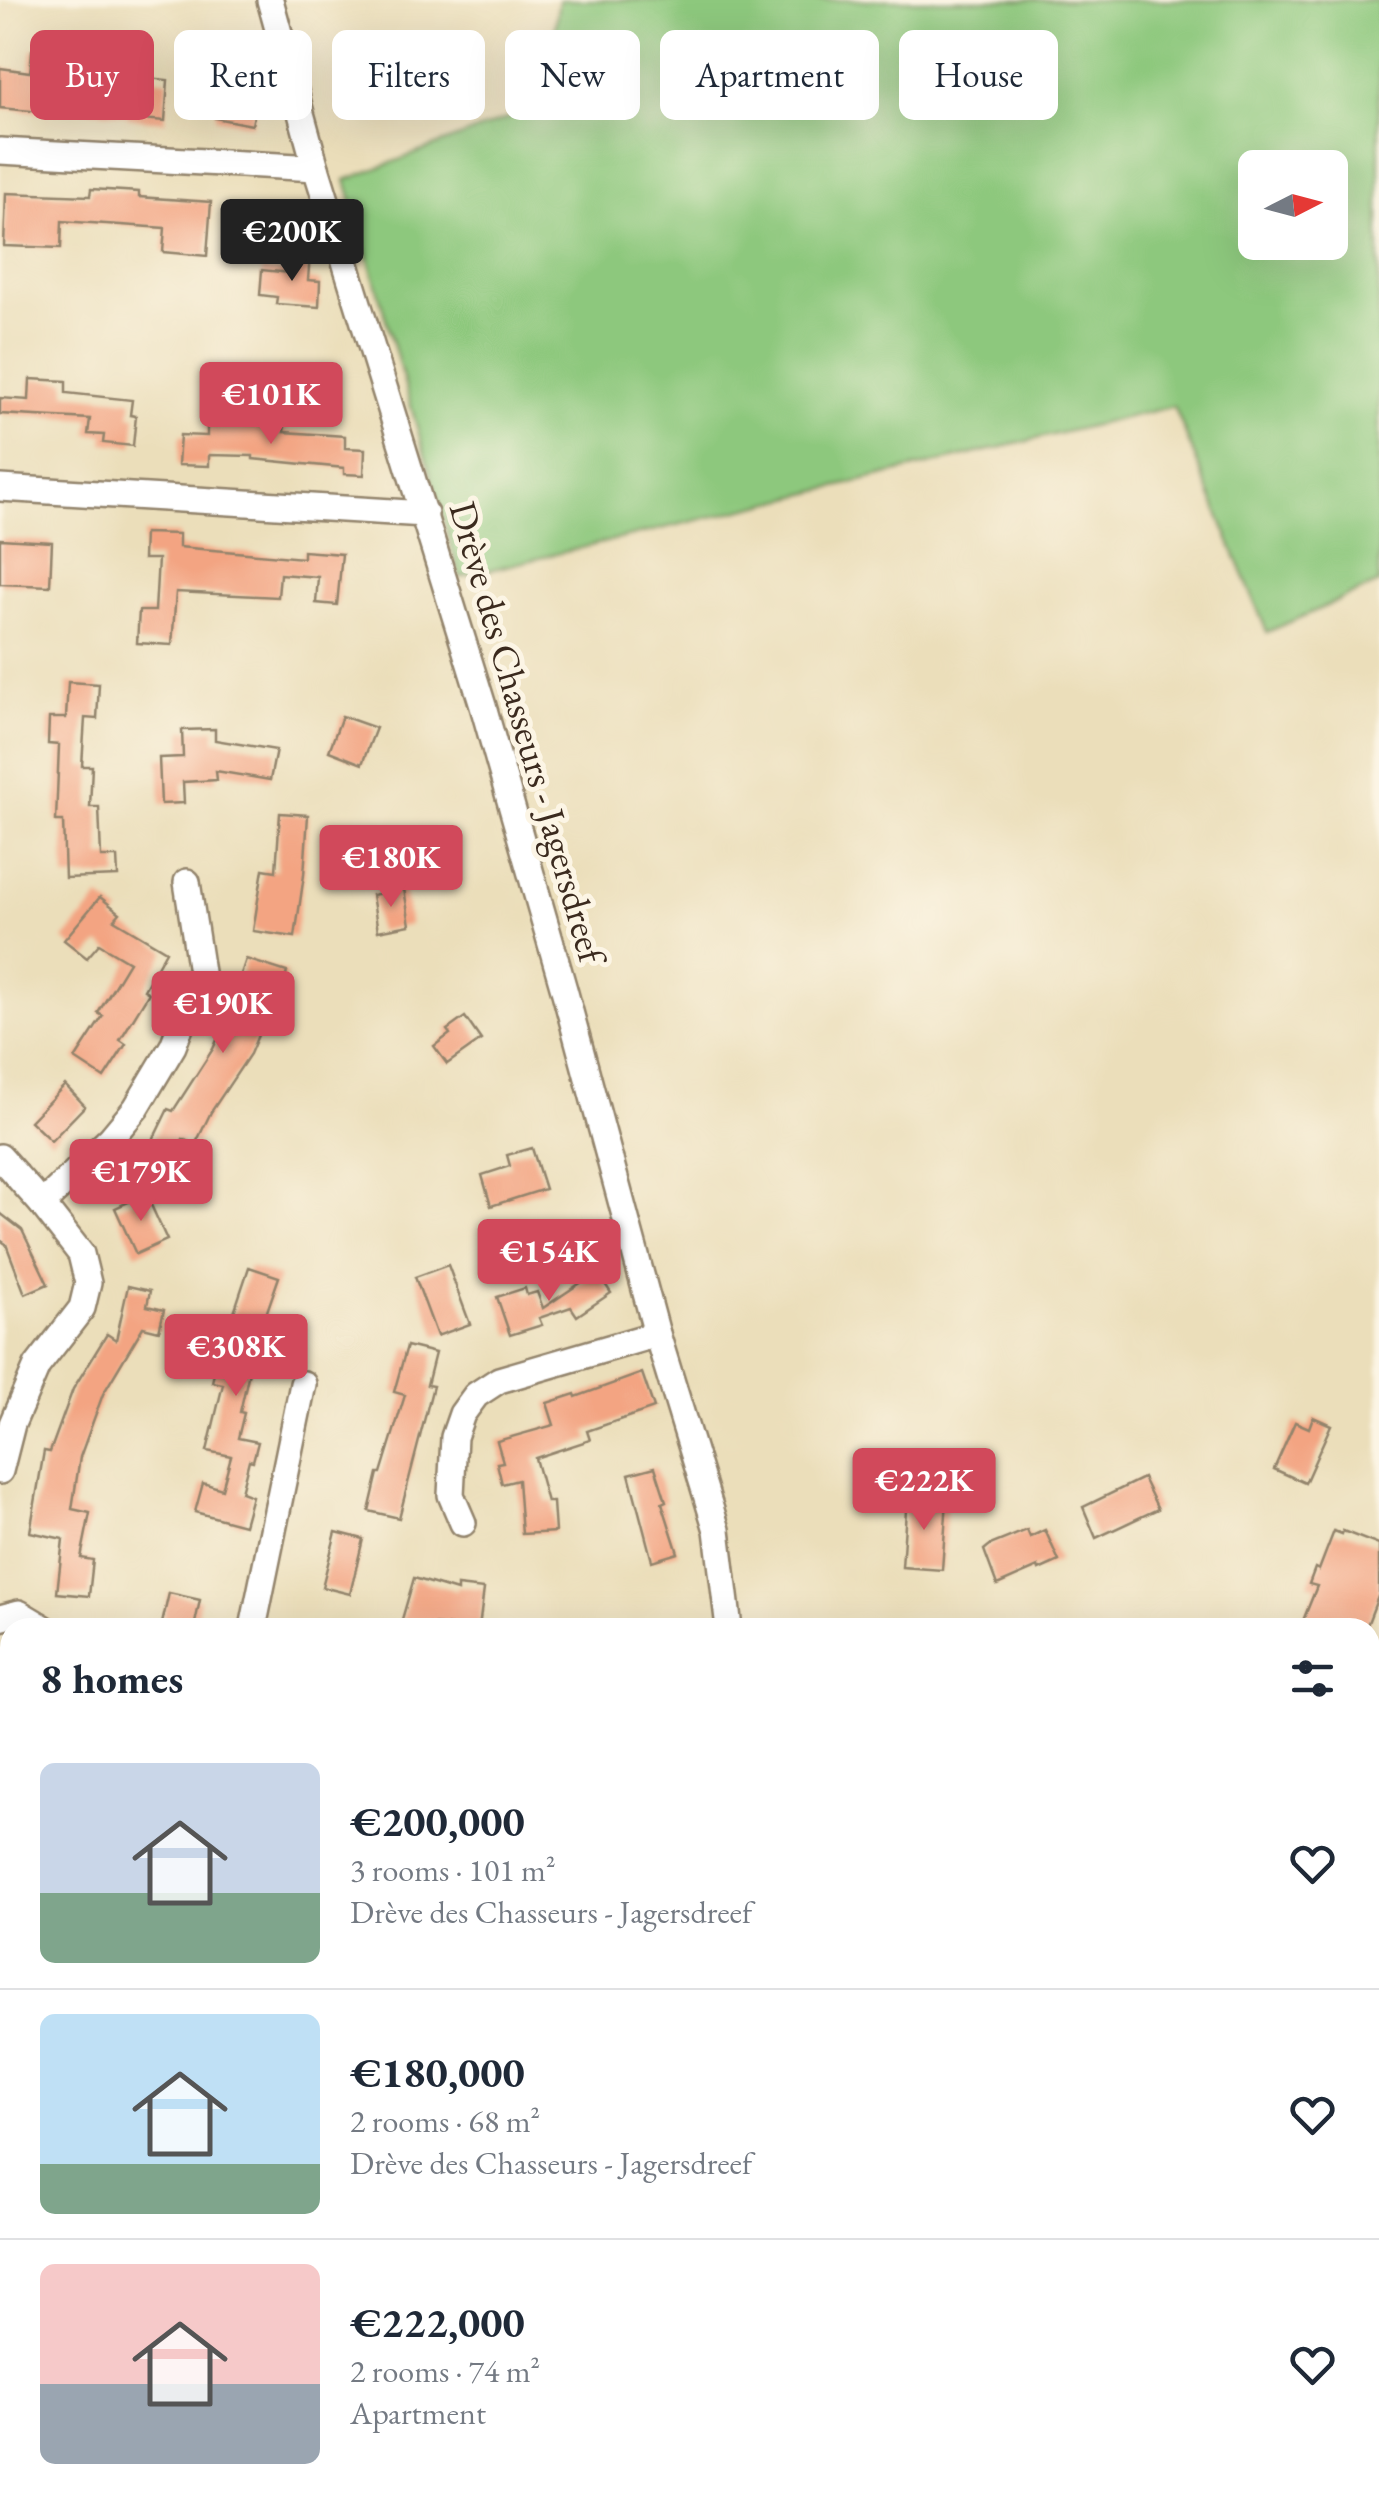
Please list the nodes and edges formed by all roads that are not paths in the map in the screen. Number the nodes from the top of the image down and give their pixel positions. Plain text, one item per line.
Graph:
1 (270, 0) edge
2 (0, 151) edge
3 (316, 168) junction
4 (0, 488) edge
5 (425, 514) junction
6 (187, 882) dead end
7 (0, 1157) edge
8 (42, 1204) junction
9 (657, 1334) junction
10 (303, 1384) dead end
11 (0, 1471) edge
12 (463, 1523) dead end
13 (0, 1618) edge
14 (27, 1618) edge
15 (256, 1618) edge
16 (728, 1618) edge

1 - 3 street, Drève des Chasseurs - Jagersdreef
2 - 3 street
3 - 5 street, Drève des Chasseurs - Jagersdreef
4 - 5 street
5 - 9 street, Drève des Chasseurs - Jagersdreef
6 - 8 street
7 - 8 street
8 - 11 street
9 - 12 street
9 - 16 street, Drève des Chasseurs - Jagersdreef
10 - 15 street
13 - 14 street

